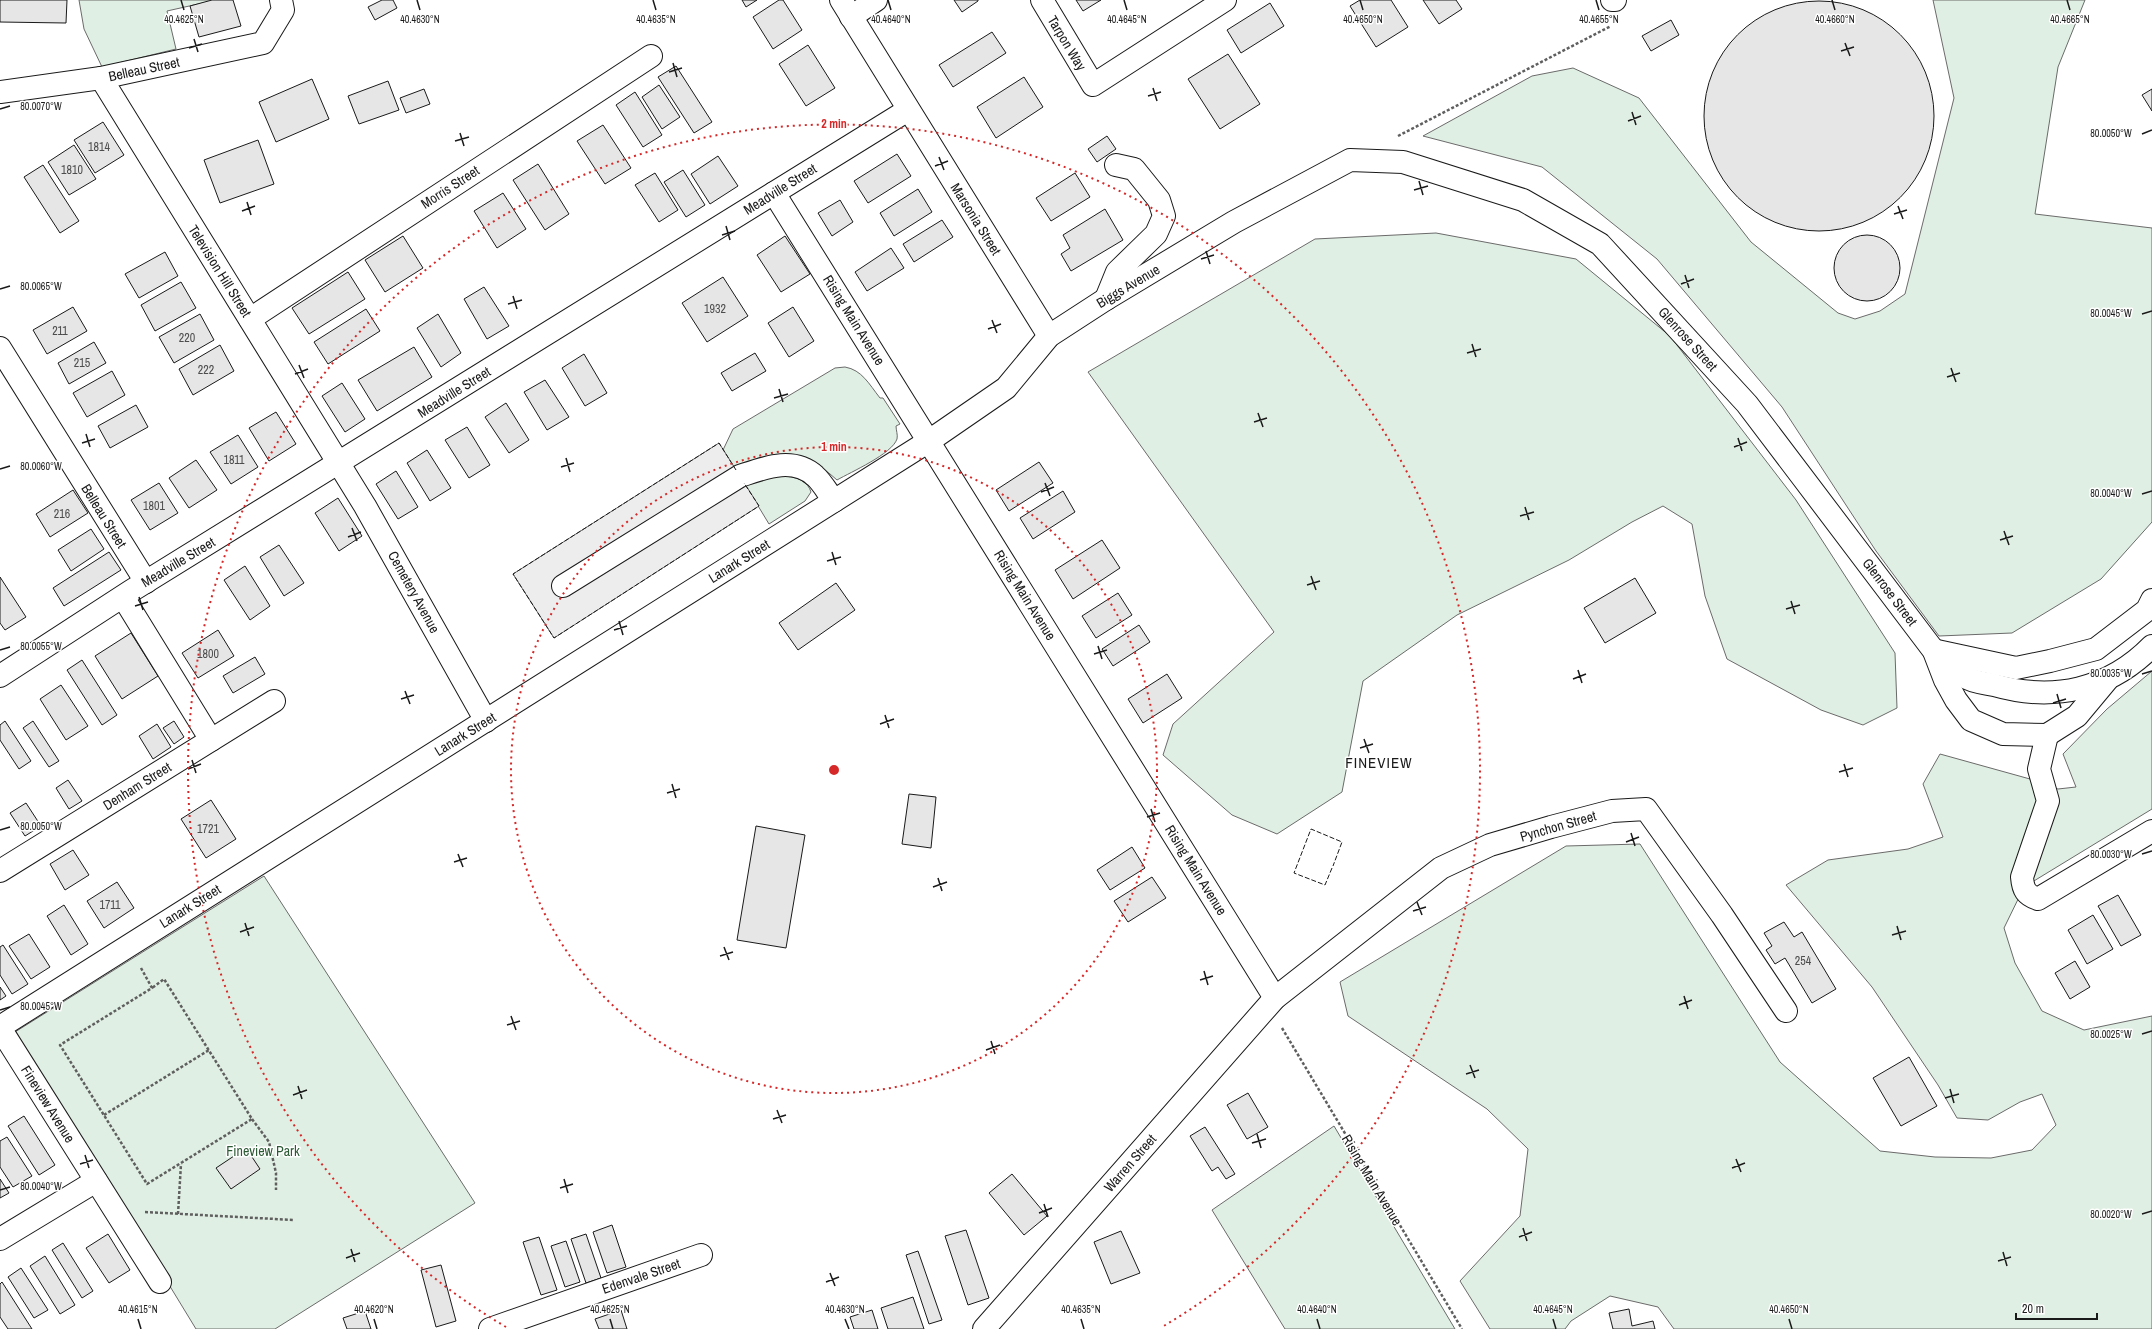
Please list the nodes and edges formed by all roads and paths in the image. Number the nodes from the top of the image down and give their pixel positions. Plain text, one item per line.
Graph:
1 (281, 0) edge
2 (876, 0) edge
3 (1042, 0) edge
4 (1225, 0) edge
5 (1612, 0) edge
6 (1615, 0) edge
7 (846, 8) edge
8 (1612, 25) dead end
9 (651, 56) dead end
10 (101, 78) junction
11 (0, 92) edge
12 (908, 110) junction
13 (1394, 138) dead end
14 (1350, 160) joint
15 (1116, 165) dead end
16 (774, 193) junction
17 (1106, 298) junction
18 (250, 318) junction
19 (1049, 336) junction
20 (0, 348) edge
21 (929, 441) junction
22 (339, 464) junction
23 (834, 501) junction
24 (146, 582) junction
25 (563, 586) dead end
26 (123, 597) junction
27 (2152, 600) edge
28 (2152, 646) edge
29 (1934, 651) junction
30 (0, 676) edge
31 (2107, 680) junction
32 (274, 701) dead end
33 (486, 722) junction
34 (2047, 735) junction
35 (211, 740) junction
36 (2152, 832) edge
37 (0, 871) edge
38 (128, 945) junction
39 (152, 988) junction
40 (1275, 998) junction
41 (1786, 1011) dead end
42 (0, 1027) edge
43 (1282, 1031) dead end
44 (209, 1050) junction
45 (104, 1115) junction
46 (252, 1118) junction
47 (181, 1163) junction
48 (96, 1181) junction
49 (276, 1190) dead end
50 (115, 1210) junction
51 (178, 1214) junction
52 (294, 1220) dead end
53 (0, 1239) edge
54 (702, 1255) dead end
55 (160, 1282) dead end
56 (490, 1329) edge
57 (984, 1329) edge
58 (1462, 1329) edge

1 - 10 street, Belleau Street
2 - 7 street
3 - 4 street, Tarpon Way
5 - 6 street
7 - 12 street, Marsonia Street
8 - 13 path
9 - 18 street, Morris Street
10 - 11 street, Belleau Street
10 - 18 street, Television Hill Street
12 - 16 street, Meadville Street
12 - 19 street, Marsonia Street
14 - 17 street, Biggs Avenue
14 - 29 street, Glenrose Street
15 - 17 street
16 - 21 street, Rising Main Avenue
16 - 22 street, Meadville Street
17 - 19 street, Biggs Avenue
18 - 22 street, Television Hill Street
19 - 21 street, Biggs Avenue
20 - 24 street, Belleau Street
21 - 23 street, Lanark Street
21 - 40 street, Rising Main Avenue
22 - 24 street, Meadville Street
22 - 33 street, Cemetery Avenue
23 - 25 street
23 - 33 street, Lanark Street
24 - 26 street, Meadville Street
26 - 30 street, Meadville Street
26 - 35 street
27 - 29 street
28 - 31 street, Glenrose Street
29 - 31 street, Glenrose Street
29 - 34 street
31 - 34 street
32 - 35 street, Denham Street
33 - 38 street, Lanark Street
34 - 36 street
35 - 37 street, Denham Street
38 - 39 path
38 - 42 street, Lanark Street
39 - 44 path
39 - 45 path
40 - 41 street, Pynchon Street
40 - 57 street, Warren Street
42 - 48 street, Fineview Avenue
43 - 58 path, Rising Main Avenue
44 - 45 path
44 - 46 path
45 - 47 path
46 - 47 path
46 - 49 path
47 - 51 path
48 - 50 street, Fineview Avenue
48 - 53 street
50 - 51 path
50 - 55 street, Fineview Avenue
51 - 52 path
54 - 56 street, Edenvale Street

